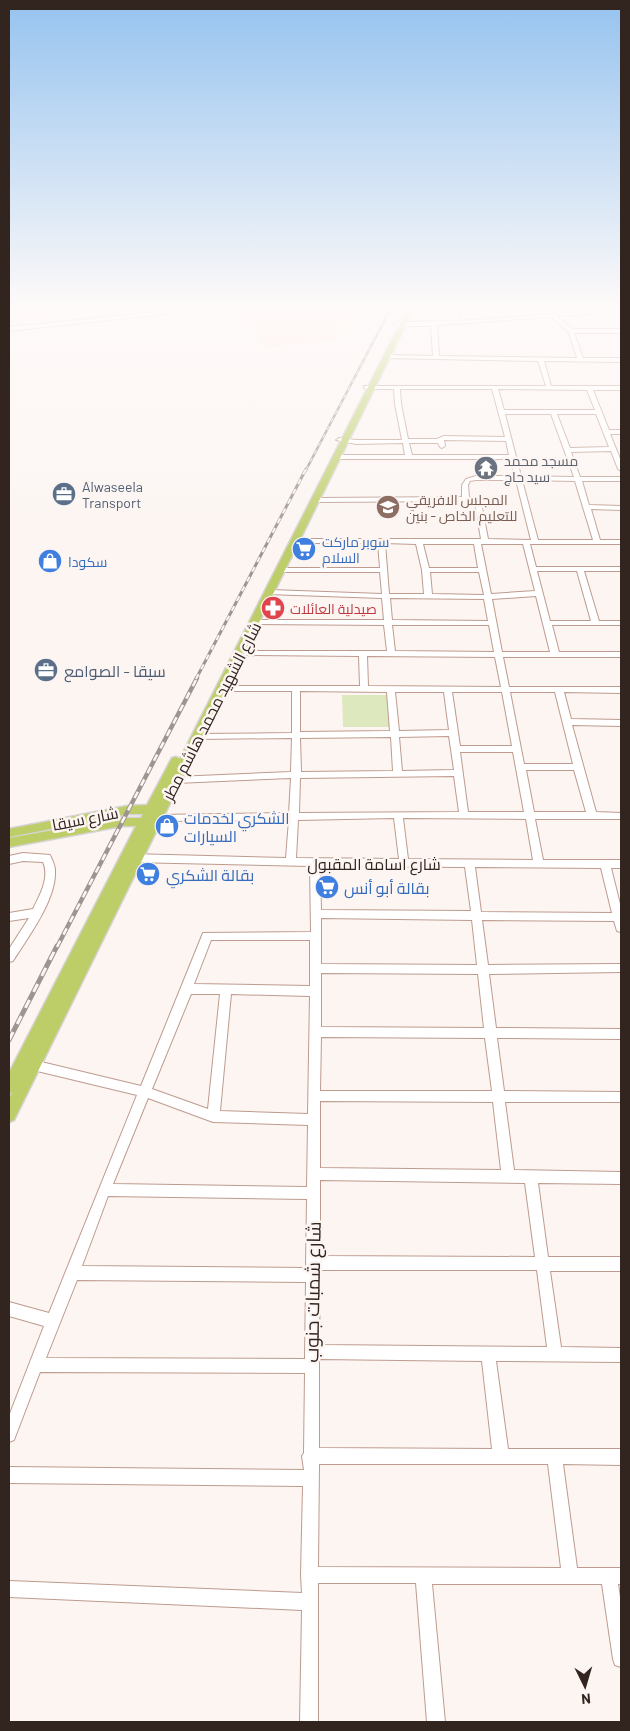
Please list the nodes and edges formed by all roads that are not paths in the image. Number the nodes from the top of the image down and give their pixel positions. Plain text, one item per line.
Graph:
1 (369, 387) joint
2 (397, 387) junction
3 (494, 388) junction
4 (549, 388) joint
5 (589, 388) junction
6 (621, 388) edge
7 (501, 412) junction
8 (553, 412) junction
9 (599, 412) junction
10 (606, 432) junction
11 (621, 432) edge
12 (509, 439) junction
13 (347, 440) junction
14 (406, 441) junction
15 (440, 441) junction
16 (613, 449) junction
17 (568, 450) junction
18 (446, 456) junction
19 (343, 457) junction
20 (409, 457) junction
21 (514, 457) junction
22 (621, 469) edge
23 (520, 478) junction
24 (578, 479) junction
25 (621, 479) edge
26 (466, 499) junction
27 (316, 500) junction
28 (587, 507) junction
29 (621, 508) edge
30 (296, 540) junction
31 (381, 541) junction
32 (419, 541) junction
33 (481, 541) junction
34 (526, 542) junction
35 (535, 542) junction
36 (597, 542) junction
37 (621, 542) edge
38 (534, 569) junction
39 (580, 569) junction
40 (621, 569) edge
41 (281, 570) junction
42 (384, 570) junction
43 (426, 570) junction
44 (482, 570) junction
45 (270, 592) junction
46 (540, 594) junction
47 (386, 596) junction
48 (428, 596) junction
49 (487, 597) junction
50 (255, 622) junction
51 (492, 623) junction
52 (548, 623) junction
53 (596, 623) junction
54 (621, 623) edge
55 (388, 624) junction
56 (240, 653) junction
57 (363, 654) junction
58 (391, 654) junction
59 (498, 654) junction
60 (555, 654) junction
61 (621, 655) edge
62 (222, 688) junction
63 (296, 688) junction
64 (364, 689) junction
65 (391, 689) junction
66 (448, 690) junction
67 (505, 690) junction
68 (559, 690) junction
69 (621, 690) edge
70 (568, 722) junction
71 (621, 723) edge
72 (395, 733) junction
73 (454, 733) junction
74 (295, 735) junction
75 (198, 737) junction
76 (456, 749) junction
77 (517, 750) junction
78 (520, 766) junction
79 (578, 767) junction
80 (398, 773) junction
81 (459, 773) junction
82 (296, 775) junction
83 (176, 780) junction
84 (398, 815) junction
85 (154, 816) junction
86 (464, 816) junction
87 (530, 816) junction
88 (592, 816) junction
89 (621, 816) edge
90 (294, 818) junction
91 (9, 833) edge
92 (9, 842) edge
93 (132, 859) junction
94 (9, 860) edge
95 (291, 862) junction
96 (315, 862) junction
97 (404, 863) junction
98 (470, 863) junction
99 (539, 863) junction
100 (605, 864) junction
101 (621, 864) edge
102 (35, 913) junction
103 (316, 914) junction
104 (477, 914) junction
105 (9, 917) edge
106 (620, 921) edge
107 (316, 936) junction
108 (9, 958) edge
109 (316, 968) junction
110 (621, 968) edge
111 (484, 970) junction
112 (187, 989) junction
113 (226, 990) junction
114 (315, 991) junction
115 (314, 1032) junction
116 (491, 1033) junction
117 (621, 1034) edge
118 (33, 1065) junction
119 (9, 1088) edge
120 (145, 1092) junction
121 (315, 1096) junction
122 (499, 1097) junction
123 (621, 1097) edge
124 (9, 1115) edge
125 (213, 1116) junction
126 (314, 1120) junction
127 (313, 1174) junction
128 (508, 1177) junction
129 (531, 1178) junction
130 (621, 1178) edge
131 (104, 1190) junction
132 (313, 1193) junction
133 (543, 1263) junction
134 (621, 1264) edge
135 (312, 1269) junction
136 (73, 1273) junction
137 (9, 1309) edge
138 (53, 1321) junction
139 (488, 1354) junction
140 (555, 1355) junction
141 (621, 1356) edge
142 (311, 1359) junction
143 (36, 1365) junction
144 (9, 1435) edge
145 (310, 1456) junction
146 (501, 1457) junction
147 (621, 1457) edge
148 (555, 1458) junction
149 (9, 1475) edge
150 (310, 1478) junction
151 (310, 1575) junction
152 (423, 1576) junction
153 (615, 1576) edge
154 (570, 1577) junction
155 (9, 1590) edge
156 (309, 1602) junction
157 (621, 1659) edge
158 (308, 1722) edge
159 (436, 1722) edge

1 - 2 street
1 - 13 main road, شارع الشهيد محمد هاشم مطر
2 - 3 street
2 - 14 street
3 - 4 street
3 - 7 street
4 - 5 street
5 - 6 street
5 - 9 street
7 - 8 street
7 - 12 street
8 - 9 street
8 - 17 street
9 - 10 street
10 - 11 street
10 - 16 street
12 - 15 street
12 - 21 street
13 - 14 street
13 - 19 main road, شارع الشهيد محمد هاشم مطر
13 - 85 main road, شارع الشهيد محمد هاشم مطر
14 - 15 street
14 - 20 street
15 - 18 street
16 - 17 street
16 - 22 street
17 - 24 street
18 - 20 street
18 - 21 street
19 - 20 street
19 - 27 main road, شارع الشهيد محمد هاشم مطر
21 - 23 street
23 - 24 street
23 - 26 street
23 - 35 street
24 - 25 street
24 - 28 street
26 - 27 street
26 - 33 street
27 - 30 main road, شارع الشهيد محمد هاشم مطر
28 - 29 street
28 - 36 street
30 - 31 street
30 - 41 main road, شارع الشهيد محمد هاشم مطر
31 - 32 street
31 - 42 street
32 - 33 street
32 - 43 street
33 - 34 street
33 - 44 street
34 - 35 street
34 - 38 street
35 - 36 street
36 - 37 street
38 - 39 street
38 - 46 street
39 - 40 street
39 - 53 street
41 - 42 street
41 - 45 main road, شارع الشهيد محمد هاشم مطر
42 - 47 street
43 - 44 street
43 - 48 street
44 - 49 street
45 - 47 street
45 - 50 main road, شارع الشهيد محمد هاشم مطر
46 - 49 street
46 - 52 street
47 - 48 street
47 - 55 street
48 - 49 street
49 - 51 street
50 - 55 street
50 - 56 main road, شارع الشهيد محمد هاشم مطر
51 - 55 street
51 - 59 street
52 - 53 street
52 - 60 street
53 - 54 street
55 - 58 street
56 - 57 street
56 - 62 main road, شارع الشهيد محمد هاشم مطر
57 - 58 street
57 - 64 street
58 - 59 street
59 - 60 street
59 - 67 street
60 - 61 street
62 - 63 street
62 - 75 main road, شارع الشهيد محمد هاشم مطر
63 - 64 street
63 - 74 street
64 - 65 street
65 - 66 street
65 - 72 street
66 - 67 street
66 - 73 street
67 - 68 street
67 - 77 street
68 - 69 street
68 - 70 street
70 - 71 street
70 - 79 street
72 - 73 street
72 - 74 street
72 - 80 street
73 - 76 street
74 - 75 street
74 - 82 street
75 - 83 main road, شارع الشهيد محمد هاشم مطر
76 - 77 street
76 - 81 street
77 - 78 street
78 - 79 street
78 - 87 street
79 - 88 street
80 - 81 street
80 - 82 street
81 - 86 street
82 - 83 street
82 - 90 street
83 - 85 main road, شارع الشهيد محمد هاشم مطر
84 - 86 street
84 - 90 street
84 - 97 street
85 - 90 street
85 - 91 main road, شارع سيقا
85 - 92 main road, شارع سيقا
85 - 93 main road, شارع الشهيد محمد هاشم مطر
86 - 87 street
87 - 88 street
87 - 99 street
88 - 89 street
90 - 95 street
93 - 95 street, شارع اسامة المقبول
93 - 118 main road, شارع الشهيد محمد هاشم مطر
93 - 119 main road, شارع الشهيد محمد هاشم مطر
94 - 102 street
95 - 96 street, شارع اسامة المقبول
96 - 97 street, شارع اسامة المقبول
96 - 103 street, شارع شمبات جنوب
97 - 98 street, شارع اسامة المقبول
98 - 99 street, شارع اسامة المقبول
98 - 104 street
99 - 100 street, شارع اسامة المقبول
100 - 101 street, شارع اسامة المقبول
100 - 106 street
102 - 105 street
102 - 108 street
103 - 104 street
103 - 107 street, شارع شمبات جنوب
104 - 106 street
104 - 111 street
107 - 109 street, شارع شمبات جنوب
107 - 112 street
109 - 111 street
109 - 114 street, شارع شمبات جنوب
110 - 111 street
111 - 116 street
112 - 113 street
112 - 120 street
113 - 114 street
113 - 125 street
114 - 115 street, شارع شمبات جنوب
115 - 116 street
115 - 121 street, شارع شمبات جنوب
116 - 117 street
116 - 122 street
118 - 120 street
118 - 124 main road, شارع الشهيد محمد هاشم مطر
120 - 125 street
120 - 131 street
121 - 122 street
121 - 126 street, شارع شمبات جنوب
122 - 123 street
122 - 128 street
125 - 126 street
126 - 127 street, شارع شمبات جنوب
127 - 128 street
127 - 132 street, شارع شمبات جنوب
128 - 129 street
129 - 130 street
129 - 133 street
131 - 132 street
131 - 136 street
132 - 135 street, شارع شمبات جنوب
133 - 134 street
133 - 135 street
133 - 140 street
135 - 136 street
135 - 142 street, شارع شمبات جنوب
136 - 138 street
137 - 138 street
138 - 143 street
139 - 140 street
139 - 142 street
139 - 146 street
140 - 141 street
142 - 143 street
142 - 145 street, شارع شمبات جنوب
143 - 144 street
145 - 146 street
145 - 150 street, شارع شمبات جنوب
146 - 148 street
147 - 148 street
148 - 154 street
149 - 150 street
150 - 151 street, شارع شمبات جنوب
151 - 152 street
151 - 156 street, شارع شمبات جنوب
152 - 154 street
152 - 159 street
153 - 154 street
153 - 157 street
155 - 156 street
156 - 158 street, شارع شمبات جنوب

